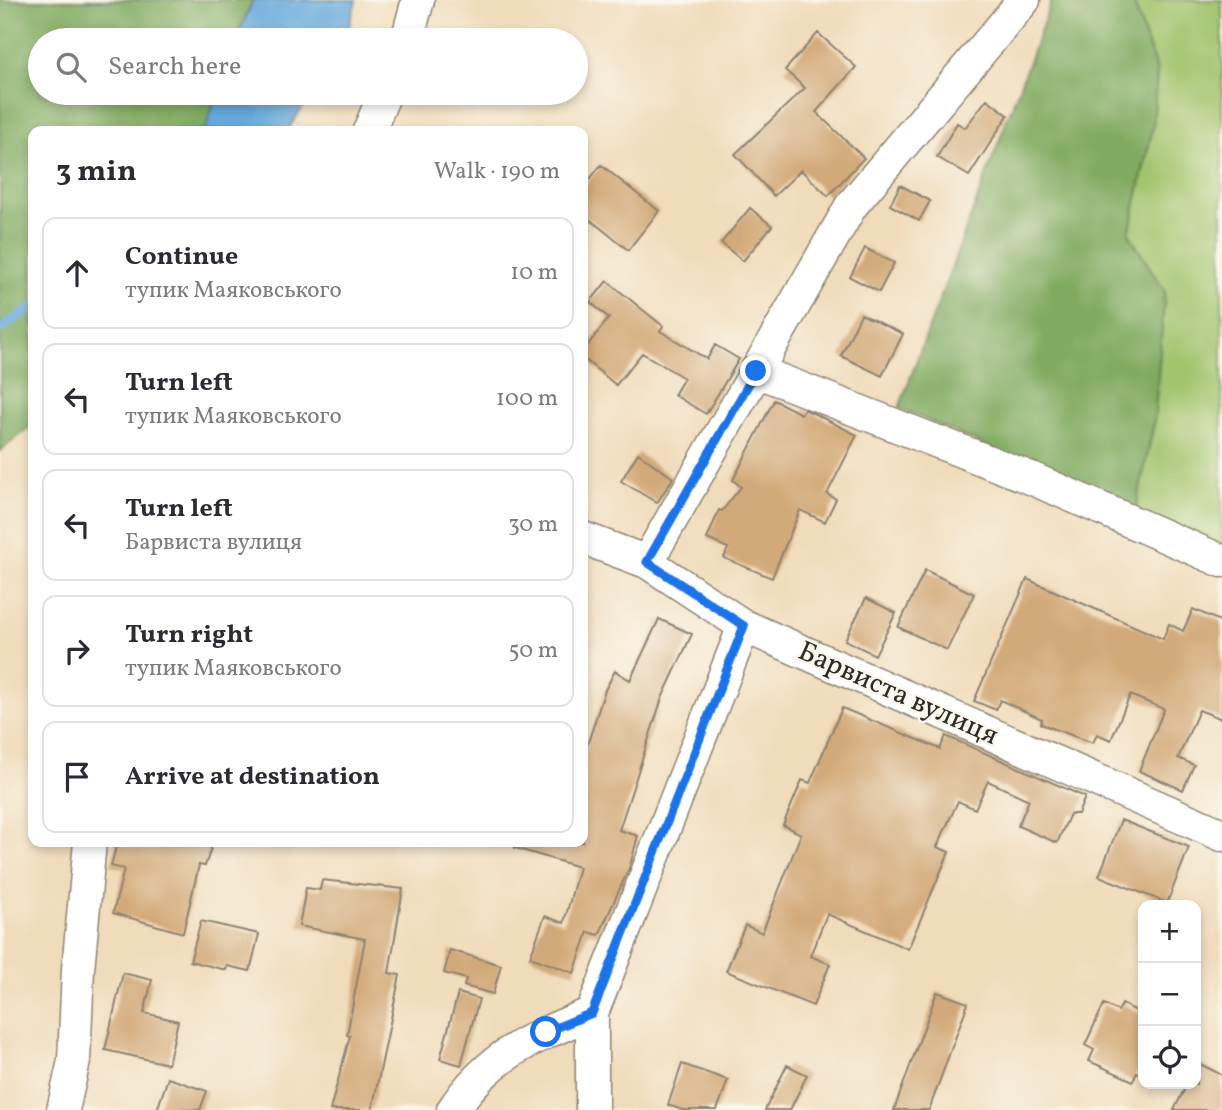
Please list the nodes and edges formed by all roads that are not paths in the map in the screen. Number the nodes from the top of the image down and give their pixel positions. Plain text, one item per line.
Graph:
1 (418, 0) edge
2 (1024, 0) edge
3 (410, 28) edge
4 (380, 105) edge
5 (371, 126) edge
6 (756, 371) junction
7 (588, 540) edge
8 (647, 562) junction
9 (1222, 562) edge
10 (744, 626) junction
11 (1222, 835) edge
12 (90, 847) edge
13 (592, 1013) junction
14 (63, 1110) edge
15 (453, 1110) edge
16 (592, 1110) edge

1 - 3 street
2 - 6 street
4 - 5 street
6 - 8 street
6 - 9 street
7 - 8 street, Барвиста вулиця
8 - 10 street, Барвиста вулиця
10 - 11 street, Барвиста вулиця
10 - 13 street
12 - 14 street
13 - 15 street
13 - 16 street

